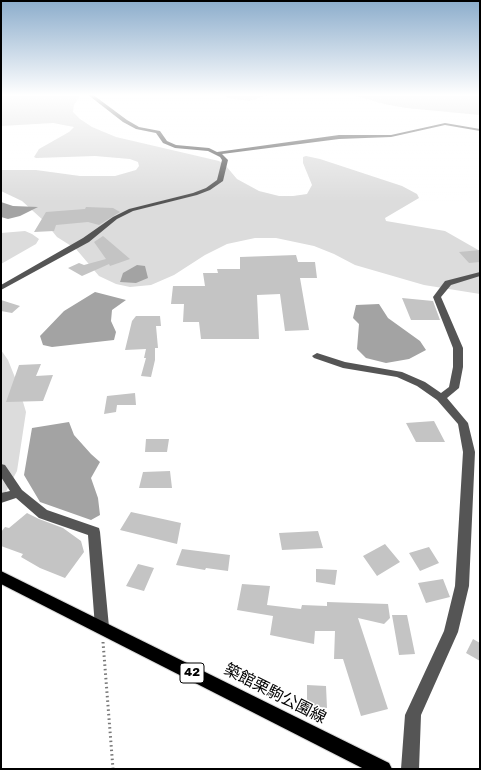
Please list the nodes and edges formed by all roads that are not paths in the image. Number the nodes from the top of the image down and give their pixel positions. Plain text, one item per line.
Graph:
1 (148, 130) edge
2 (418, 130) edge
3 (218, 153) junction
4 (480, 274) edge
5 (1, 288) edge
6 (317, 356) dead end
7 (441, 398) junction
8 (1, 468) edge
9 (18, 493) junction
10 (1, 498) edge
11 (1, 577) edge
12 (102, 627) junction
13 (383, 769) edge
14 (410, 769) edge

1 - 3 street
2 - 3 street
3 - 5 street
4 - 7 street
6 - 7 street
7 - 14 street
8 - 9 street
9 - 10 street
9 - 12 street
11 - 12 main road, 築館栗駒公園線 / 42
12 - 13 main road, 築館栗駒公園線 / 42

